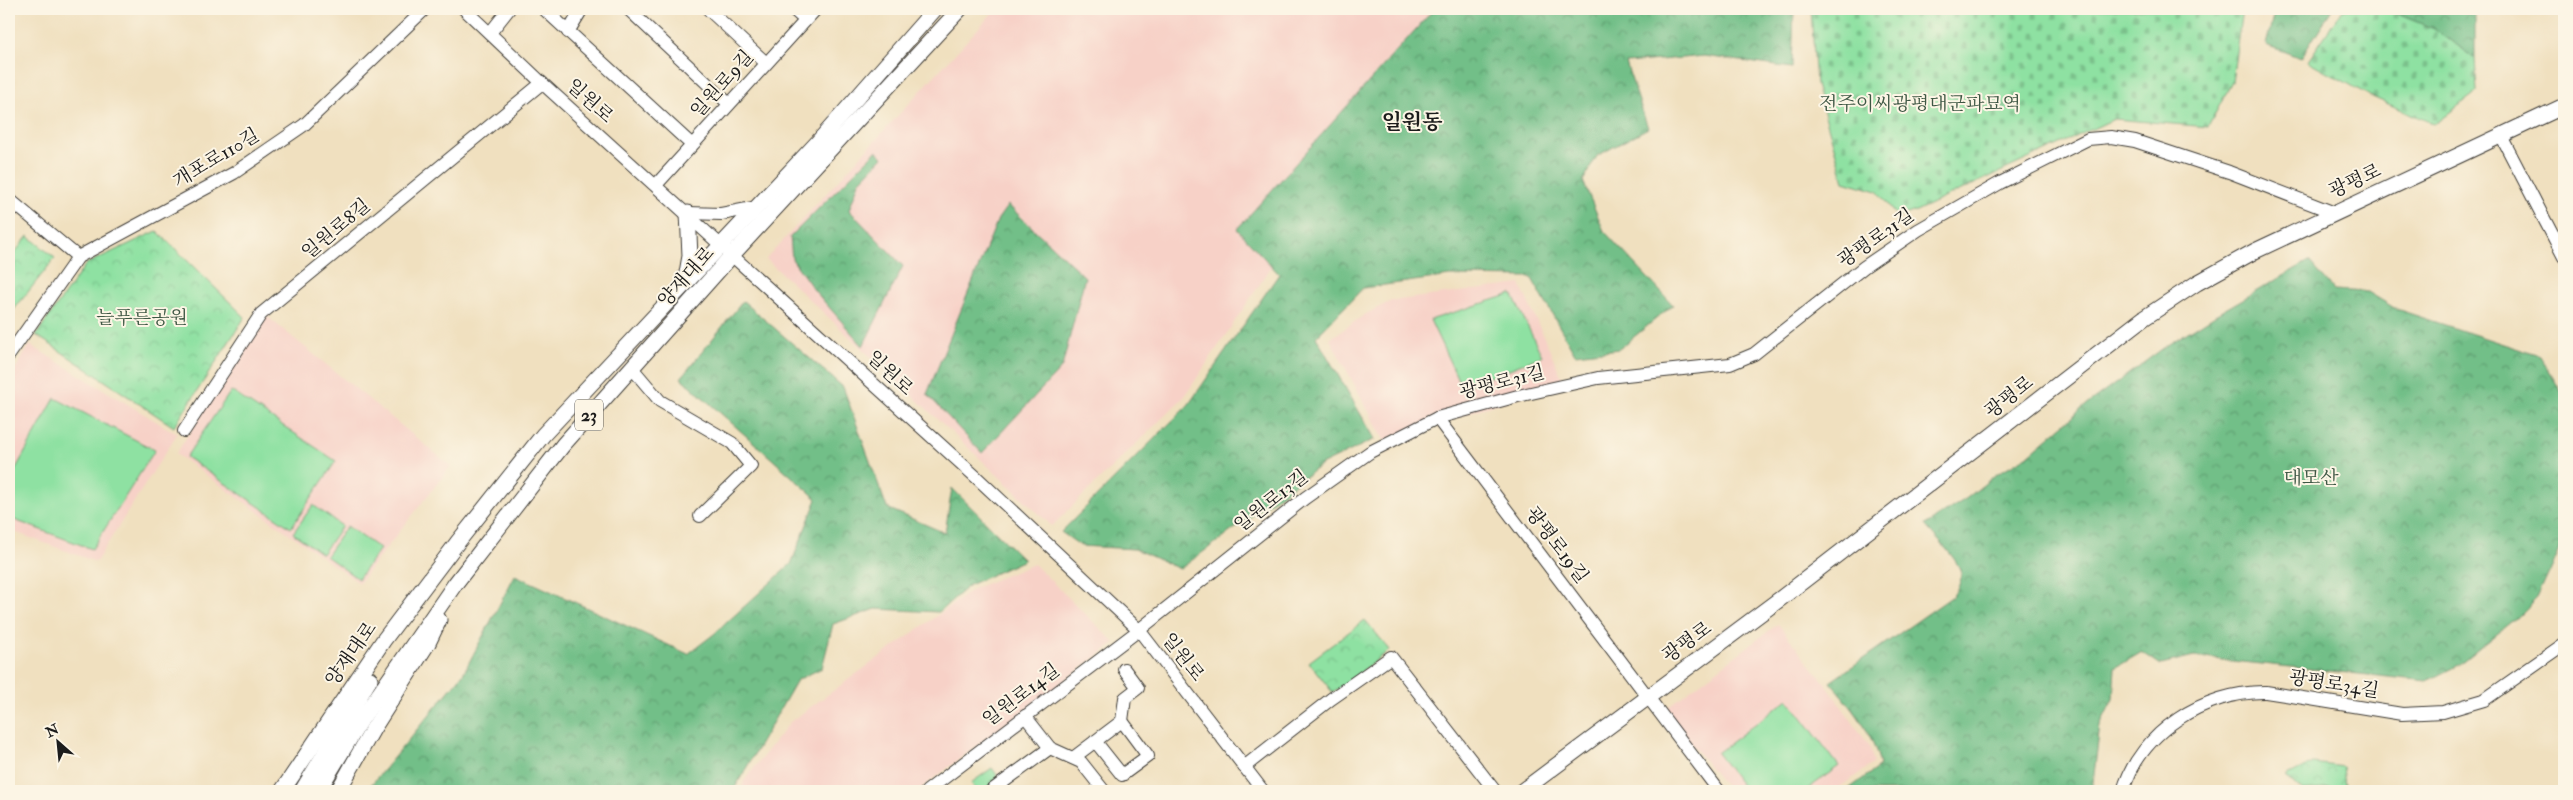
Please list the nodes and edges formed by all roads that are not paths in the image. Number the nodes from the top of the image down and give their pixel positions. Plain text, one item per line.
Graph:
1 (425, 9) edge
2 (464, 9) edge
3 (509, 9) edge
4 (544, 9) edge
5 (582, 9) edge
6 (628, 9) edge
7 (708, 9) edge
8 (793, 9) edge
9 (816, 9) edge
10 (935, 9) edge
11 (960, 9) edge
12 (805, 20) junction
13 (568, 32) junction
14 (490, 33) junction
15 (766, 63) junction
16 (542, 83) junction
17 (729, 104) junction
18 (2564, 106) edge
19 (2501, 136) junction
20 (692, 145) junction
21 (656, 185) junction
22 (9, 199) edge
23 (758, 206) junction
24 (2335, 212) junction
25 (688, 213) junction
26 (728, 250) junction
27 (78, 257) junction
28 (2564, 257) edge
29 (685, 285) junction
30 (9, 355) edge
31 (632, 368) junction
32 (1437, 418) junction
33 (184, 431) dead end
34 (700, 516) dead end
35 (457, 543) junction
36 (455, 584) junction
37 (1139, 630) junction
38 (2564, 644) edge
39 (1124, 669) dead end
40 (1647, 696) junction
41 (1025, 716) junction
42 (1122, 721) junction
43 (1096, 741) junction
44 (1050, 748) junction
45 (1073, 758) junction
46 (1244, 767) junction
47 (282, 791) edge
48 (302, 791) edge
49 (318, 791) edge
50 (338, 791) edge
51 (927, 791) edge
52 (991, 791) edge
53 (1104, 791) edge
54 (1263, 791) edge
55 (1495, 791) edge
56 (1522, 791) edge
57 (1719, 791) edge
58 (2123, 791) edge

1 - 27 street, 개포로110길
2 - 14 street, 일원로
3 - 14 street
4 - 13 street
5 - 13 street
6 - 17 street
7 - 15 street
8 - 12 street
9 - 12 street, 일원로9길
10 - 23 main road, 양재대로 / 23
11 - 26 main road, 양재대로 / 23
12 - 15 street, 일원로9길
13 - 20 street
14 - 16 street, 일원로
15 - 17 street, 일원로9길
16 - 21 street, 일원로
16 - 33 street, 일원로8길
17 - 20 street, 일원로9길
18 - 19 main road, 광평로
19 - 24 main road, 광평로
19 - 28 street
20 - 21 street, 일원로9길
21 - 25 street, 일원로
22 - 27 street
23 - 25 street
23 - 26 main road, 양재대로 / 23
24 - 32 street, 광평로31길
24 - 40 main road, 광평로
25 - 26 street, 일원로
25 - 29 main road
26 - 29 main road, 양재대로 / 23
26 - 31 main road, 양재대로 / 23
26 - 37 street, 일원로
27 - 30 street
29 - 35 main road, 양재대로 / 23
31 - 34 street
31 - 36 main road, 양재대로 / 23
32 - 37 street, 일원로13길
32 - 40 street, 광평로19길
35 - 47 main road, 양재대로 / 23
35 - 48 main road, 양재대로
36 - 49 main road, 양재대로
36 - 50 main road, 양재대로 / 23
37 - 41 street, 일원로14길
37 - 46 street, 일원로
38 - 58 street, 광평로34길
39 - 42 street
40 - 56 main road, 광평로
40 - 57 street, 광평로19길
41 - 44 street
41 - 51 street, 일원로14길
42 - 43 street
42 - 43 street
43 - 45 street
44 - 45 street
44 - 52 street
45 - 53 street
46 - 54 street, 일원로
46 - 55 street

